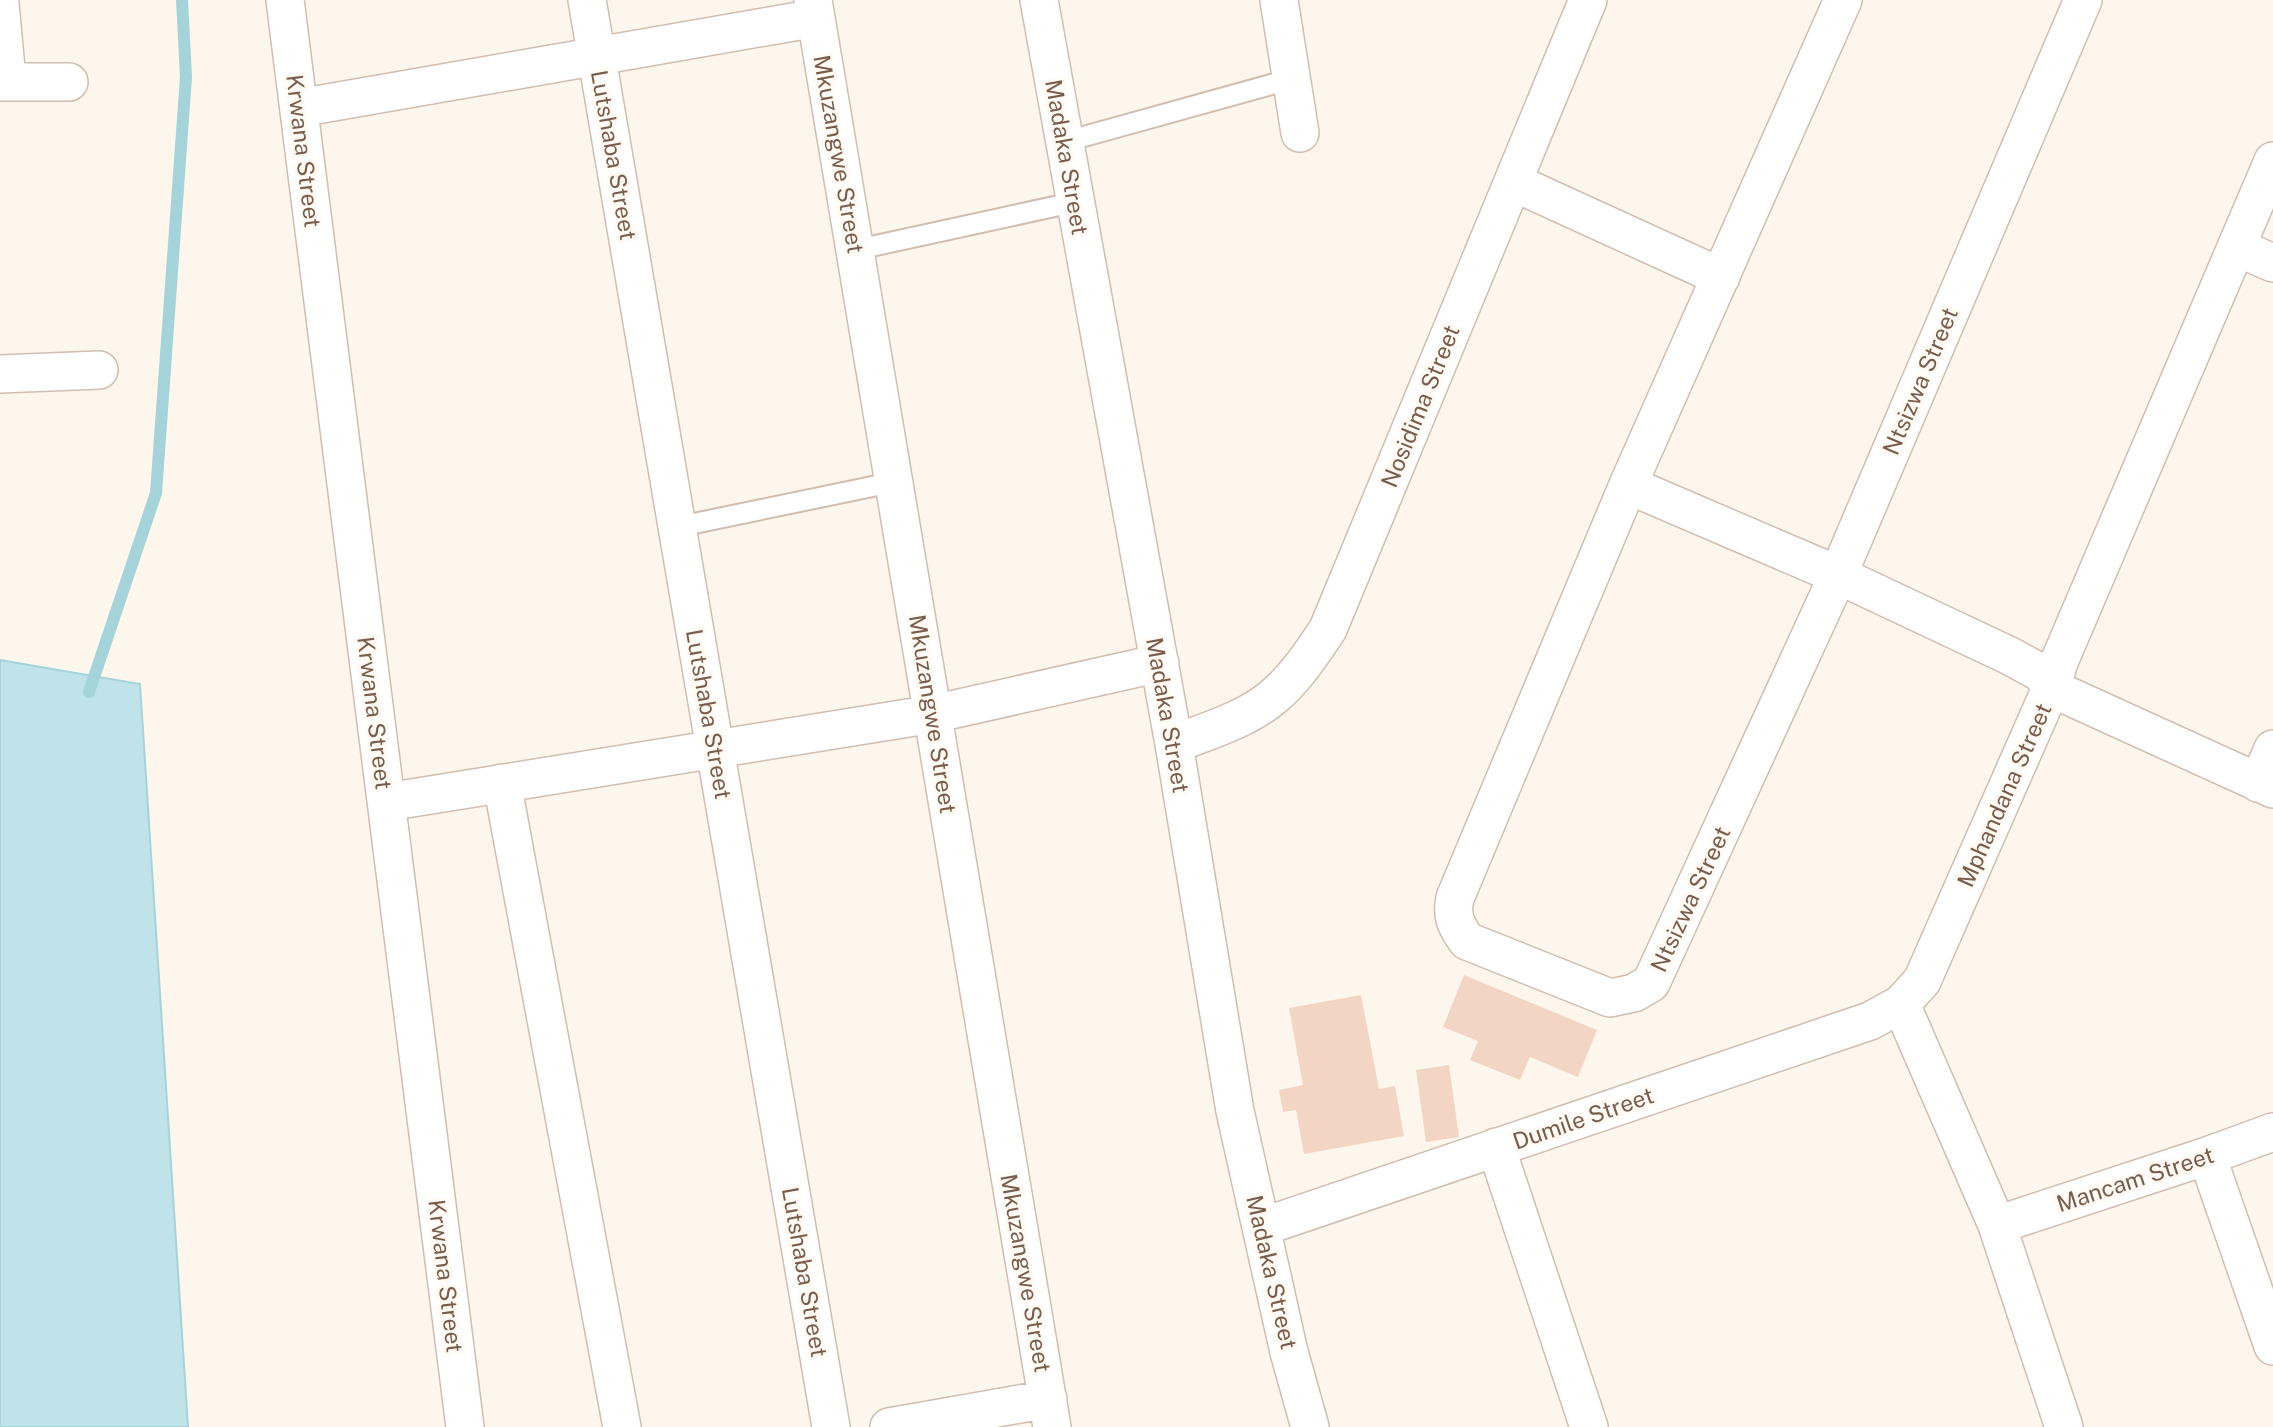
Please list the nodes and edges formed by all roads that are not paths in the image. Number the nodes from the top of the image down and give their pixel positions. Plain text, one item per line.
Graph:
1 (285, 0) edge
2 (587, 0) edge
3 (1039, 0) edge
4 (1279, 0) edge
5 (1588, 0) edge
6 (1843, 0) edge
7 (2083, 0) edge
8 (0, 3) edge
9 (814, 9) edge
10 (597, 57) junction
11 (1291, 79) junction
12 (3, 81) edge
13 (69, 82) dead end
14 (299, 108) junction
15 (1300, 133) dead end
16 (1064, 142) junction
17 (2273, 161) edge
18 (1513, 182) junction
19 (1074, 202) junction
20 (2236, 247) junction
21 (855, 250) junction
22 (2273, 263) edge
23 (1721, 276) junction
24 (99, 370) dead end
25 (0, 374) edge
26 (894, 482) junction
27 (1628, 485) junction
28 (677, 527) junction
29 (1838, 575) junction
30 (1160, 663) junction
31 (2051, 688) junction
32 (933, 714) junction
33 (1174, 744) junction
34 (715, 747) junction
35 (2273, 749) edge
36 (502, 783) junction
37 (2266, 786) edge
38 (387, 802) junction
39 (1901, 1004) junction
40 (2273, 1132) edge
41 (1496, 1147) junction
42 (2207, 1156) junction
43 (1997, 1225) junction
44 (1262, 1227) junction
45 (2273, 1346) edge
46 (1050, 1413) edge
47 (465, 1427) edge
48 (622, 1427) edge
49 (831, 1427) edge
50 (889, 1427) edge
51 (1310, 1427) edge
52 (1589, 1427) edge
53 (2064, 1427) edge

1 - 14 street, Krwana Street
2 - 10 street, Lutshaba Street
3 - 16 street, Madaka Street
4 - 11 street
5 - 18 street, Nosidima Street
6 - 23 street, Ntsizwa Street
7 - 29 street, Ntsizwa Street
8 - 12 street
9 - 10 street
9 - 21 street, Mkuzangwe Street
10 - 14 street
10 - 28 street, Lutshaba Street
11 - 15 street
11 - 16 lane
12 - 13 street
14 - 38 street, Krwana Street
16 - 19 street, Madaka Street
17 - 20 street, Mphandana Street
18 - 23 street
18 - 33 street, Nosidima Street
19 - 21 lane
19 - 30 street, Madaka Street
20 - 22 street
20 - 31 street, Mphandana Street
21 - 26 street, Mkuzangwe Street
23 - 27 street, Ntsizwa Street
24 - 25 street
26 - 28 lane
26 - 32 street, Mkuzangwe Street
27 - 29 street
27 - 29 street, Ntsizwa Street
28 - 34 street, Lutshaba Street
29 - 31 street
30 - 32 street
30 - 33 street, Madaka Street
31 - 37 street
31 - 39 street, Mphandana Street
32 - 34 street
32 - 46 street, Mkuzangwe Street
33 - 44 street, Madaka Street
34 - 36 street
34 - 49 street, Lutshaba Street
35 - 37 street
36 - 38 street
36 - 48 street
38 - 47 street, Krwana Street
39 - 41 street, Dumile Street
39 - 43 street
40 - 42 street, Mancam Street
41 - 44 street, Dumile Street
41 - 52 street
42 - 43 street, Mancam Street
42 - 45 street
43 - 53 street
44 - 51 street, Madaka Street
46 - 50 street

